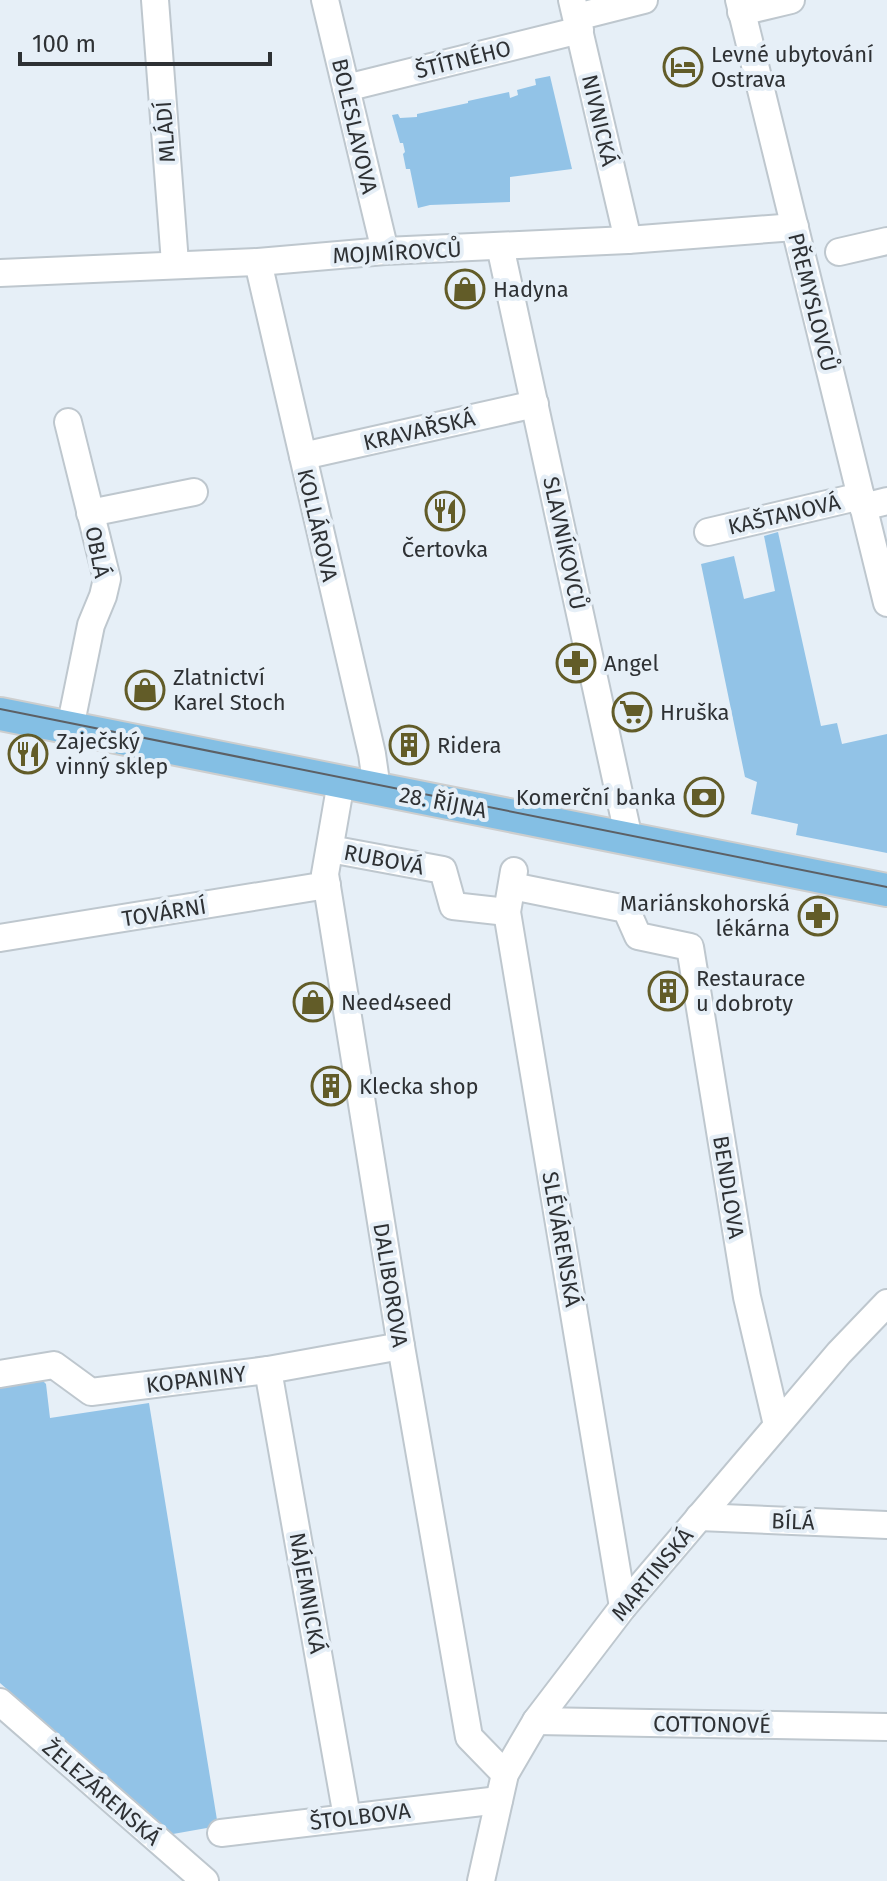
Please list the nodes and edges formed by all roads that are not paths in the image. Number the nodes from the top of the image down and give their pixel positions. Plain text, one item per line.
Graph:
1 (155, 0) edge
2 (325, 0) edge
3 (644, 0) edge
4 (791, 0) edge
5 (740, 6) edge
6 (576, 16) edge
7 (346, 88) junction
8 (795, 227) junction
9 (628, 240) junction
10 (887, 241) edge
11 (500, 246) junction
12 (385, 251) junction
13 (839, 252) dead end
14 (258, 262) junction
15 (175, 263) junction
16 (0, 273) edge
17 (535, 404) junction
18 (68, 422) dead end
19 (303, 456) junction
20 (194, 492) dead end
21 (870, 502) edge
22 (90, 513) junction
23 (708, 532) dead end
24 (887, 603) edge
25 (0, 714) edge
26 (70, 728) junction
27 (341, 782) junction
28 (377, 789) junction
29 (629, 839) junction
30 (330, 849) junction
31 (327, 885) junction
32 (887, 890) edge
33 (507, 912) junction
34 (0, 938) edge
35 (690, 947) joint
36 (887, 1303) edge
37 (401, 1346) junction
38 (268, 1370) junction
39 (0, 1374) edge
40 (777, 1425) junction
41 (699, 1517) junction
42 (887, 1525) edge
43 (623, 1607) junction
44 (0, 1702) edge
45 (536, 1721) junction
46 (887, 1727) edge
47 (505, 1774) junction
48 (499, 1800) junction
49 (347, 1817) junction
50 (221, 1833) dead end
51 (205, 1881) edge
52 (481, 1881) edge

1 - 15 street, MLÁDÍ
2 - 7 street, BOLESLAVOVA
3 - 6 street, ŠTÍTNÉHO
4 - 5 street
5 - 8 street, PŘEMYSLOVCŮ
6 - 7 street, ŠTÍTNÉHO
6 - 9 street, NIVNICKÁ
7 - 12 street, BOLESLAVOVA
8 - 9 street, MOJMÍROVCŮ
8 - 21 street, PŘEMYSLOVCŮ
9 - 11 street, MOJMÍROVCŮ
10 - 13 street
11 - 12 street, MOJMÍROVCŮ
11 - 17 street, SLAVNÍKOVCŮ
12 - 14 street, MOJMÍROVCŮ
14 - 15 street, MOJMÍROVCŮ
14 - 19 street, KOLLÁROVA
15 - 16 street, MOJMÍROVCŮ
17 - 19 street, KRAVAŘSKÁ
17 - 29 street, SLAVNÍKOVCŮ
18 - 22 street, OBLÁ
19 - 28 street, KOLLÁROVA
20 - 22 street
21 - 23 street, KAŠTANOVÁ
21 - 24 street, PŘEMYSLOVCŮ
22 - 26 street, OBLÁ
25 - 26 main road, 28. ŘÍJNA
26 - 27 main road, 28. ŘÍJNA
27 - 28 main road, 28. ŘÍJNA
27 - 30 street, DALIBOROVA
28 - 29 main road, 28. ŘÍJNA
29 - 32 main road, 28. ŘÍJNA
30 - 31 street, DALIBOROVA
30 - 33 street, RUBOVÁ
31 - 34 street, TOVÁRNÍ
31 - 37 street, DALIBOROVA
33 - 35 street, SLÉVÁRENSKÁ
33 - 43 street, SLÉVÁRENSKÁ
35 - 40 street, BENDLOVA
36 - 40 street, MARTINSKÁ
37 - 38 street, KOPANINY
37 - 47 street, DALIBOROVA
38 - 39 street, KOPANINY
38 - 49 street, NÁJEMNICKÁ
40 - 41 street, MARTINSKÁ
41 - 42 street, BÍLÁ
41 - 43 street, MARTINSKÁ
43 - 45 street, MARTINSKÁ
44 - 51 street, ŽELEZÁRENSKÁ
45 - 46 street, COTTONOVÉ
45 - 47 street, MARTINSKÁ
47 - 48 street, MARTINSKÁ
48 - 49 street, ŠTOLBOVA
48 - 52 street, MARTINSKÁ
49 - 50 street, ŠTOLBOVA

